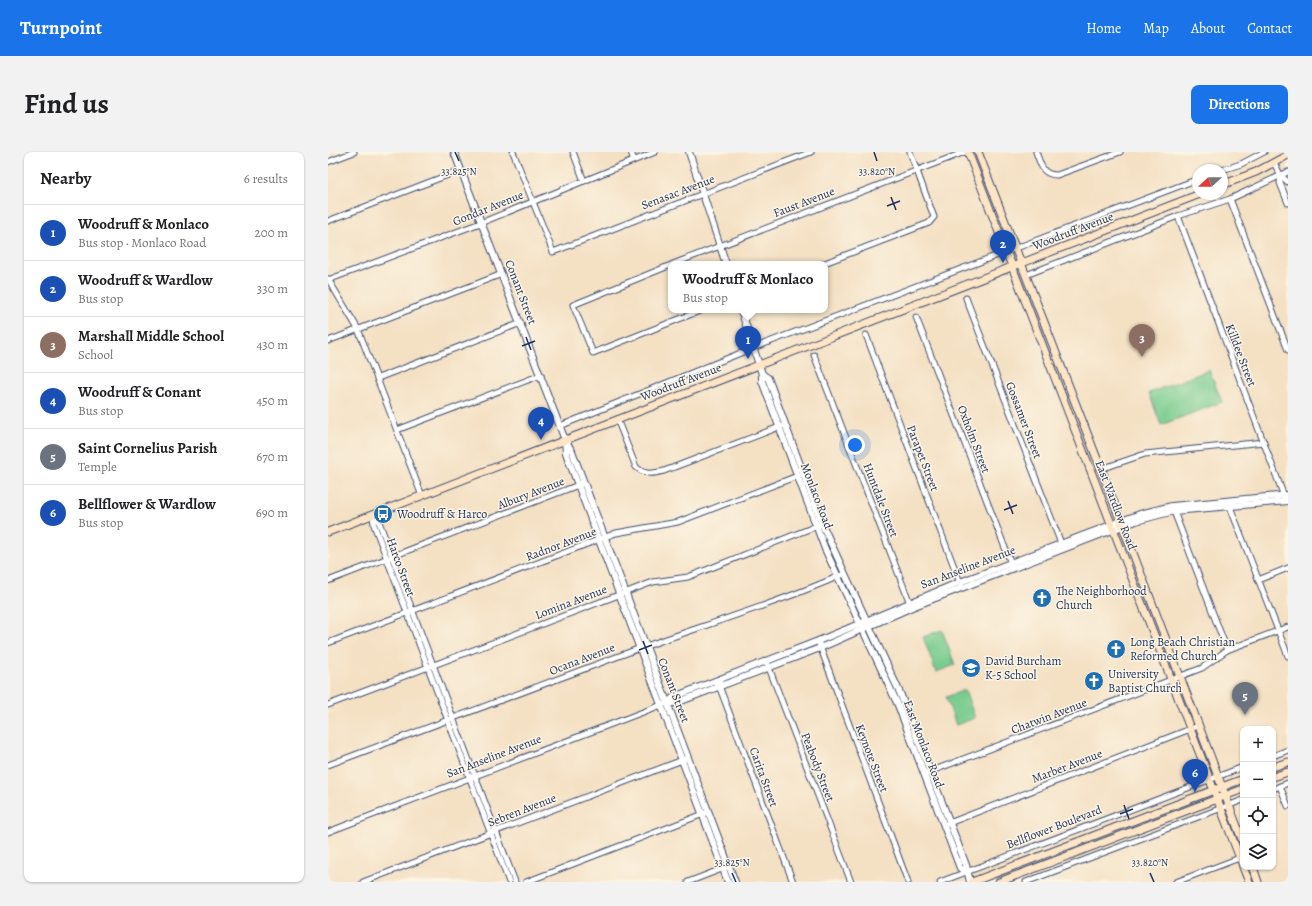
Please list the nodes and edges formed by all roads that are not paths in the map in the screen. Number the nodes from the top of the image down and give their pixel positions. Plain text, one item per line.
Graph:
1 (354, 152) edge
2 (454, 152) edge
3 (513, 152) edge
4 (573, 152) edge
5 (631, 152) edge
6 (655, 152) edge
7 (689, 152) edge
8 (811, 152) edge
9 (910, 152) edge
10 (967, 152) edge
11 (978, 152) edge
12 (1036, 152) edge
13 (1120, 152) edge
14 (1264, 152) edge
15 (1288, 155) edge
16 (634, 160) junction
17 (328, 162) edge
18 (1274, 163) junction
19 (1228, 168) edge
20 (461, 170) junction
21 (917, 170) junction
22 (1288, 172) edge
23 (1281, 176) junction
24 (584, 181) junction
25 (1192, 181) edge
26 (1228, 182) edge
27 (1288, 182) edge
28 (703, 193) junction
29 (1192, 197) edge
30 (1230, 199) junction
31 (532, 201) junction
32 (1288, 203) edge
33 (1178, 216) junction
34 (328, 221) edge
35 (482, 222) junction
36 (720, 245) junction
37 (1015, 248) junction
38 (1006, 252) junction
39 (680, 261) edge
40 (725, 261) edge
41 (828, 262) edge
42 (1021, 263) junction
43 (668, 266) edge
44 (1012, 266) junction
45 (502, 274) junction
46 (1026, 275) junction
47 (328, 280) edge
48 (966, 298) dead end
49 (694, 313) edge
50 (742, 313) edge
51 (916, 317) dead end
52 (521, 323) junction
53 (358, 329) junction
54 (866, 335) dead end
55 (328, 340) edge
56 (753, 348) junction
57 (1288, 350) edge
58 (814, 355) dead end
59 (758, 364) junction
60 (540, 375) junction
61 (378, 378) junction
62 (616, 419) junction
63 (560, 426) junction
64 (782, 426) junction
65 (397, 430) junction
66 (565, 440) junction
67 (1264, 442) junction
68 (1101, 470) junction
69 (800, 475) junction
70 (581, 484) junction
71 (422, 496) junction
72 (1286, 499) edge
73 (1229, 504) junction
74 (1173, 509) junction
75 (373, 514) junction
76 (1121, 524) junction
77 (819, 525) junction
78 (1112, 527) junction
79 (328, 532) edge
80 (602, 539) junction
81 (1062, 546) junction
82 (389, 558) junction
83 (1012, 566) junction
84 (1288, 568) edge
85 (841, 575) junction
86 (1142, 577) junction
87 (1258, 580) junction
88 (328, 581) edge
89 (1133, 581) junction
90 (961, 585) junction
91 (623, 593) junction
92 (911, 605) junction
93 (410, 612) junction
94 (864, 625) junction
95 (1161, 627) junction
96 (1288, 627) edge
97 (1152, 630) junction
98 (1278, 631) junction
99 (818, 641) junction
100 (328, 643) edge
101 (643, 647) junction
102 (820, 648) junction
103 (1227, 650) junction
104 (1288, 656) edge
105 (766, 660) junction
106 (431, 666) junction
107 (769, 668) junction
108 (1180, 676) junction
109 (1172, 680) junction
110 (718, 683) junction
111 (664, 704) junction
112 (328, 705) edge
113 (451, 720) junction
114 (1198, 726) junction
115 (1190, 730) junction
116 (1288, 750) edge
117 (1276, 755) edge
118 (685, 759) junction
119 (1288, 762) edge
120 (328, 765) edge
121 (1276, 766) edge
122 (1240, 768) edge
123 (1288, 772) edge
124 (927, 773) junction
125 (472, 776) junction
126 (1276, 776) edge
127 (1217, 777) junction
128 (1209, 779) junction
129 (1240, 780) edge
130 (1288, 783) edge
131 (1280, 786) junction
132 (1222, 787) junction
133 (1276, 788) edge
134 (1240, 790) edge
135 (1213, 791) junction
136 (1225, 796) junction
137 (1216, 799) junction
138 (1240, 801) edge
139 (1229, 805) junction
140 (1288, 806) edge
141 (1220, 809) junction
142 (706, 813) junction
143 (947, 823) junction
144 (328, 832) edge
145 (493, 832) junction
146 (1240, 834) edge
147 (1240, 855) edge
148 (1240, 857) edge
149 (726, 867) junction
150 (1244, 870) edge
151 (1254, 870) edge
152 (966, 872) junction
153 (363, 882) edge
154 (509, 882) edge
155 (515, 882) edge
156 (526, 882) edge
157 (688, 882) edge
158 (728, 882) edge
159 (735, 882) edge
160 (793, 882) edge
161 (850, 882) edge
162 (908, 882) edge
163 (940, 882) edge
164 (971, 882) edge
165 (999, 882) edge
166 (1026, 882) edge
167 (1176, 882) edge
168 (1249, 882) edge
169 (1258, 882) edge

1 - 17 street
2 - 20 street, Conant Street
3 - 31 street
4 - 24 street
5 - 16 street
6 - 16 street, Gondar Avenue
7 - 28 street
8 - 28 street, Senasac Avenue
9 - 21 street
10 - 21 street, Faust Avenue
10 - 38 main road, East Wardlow Road
11 - 37 main road, East Wardlow Road
12 - 13 street
14 - 19 street
15 - 18 main road
16 - 24 street, Gondar Avenue
18 - 23 street
18 - 26 main road
20 - 34 street
20 - 35 street, Conant Street
21 - 36 street, Faust Avenue
21 - 41 street
22 - 23 street, Woodruff Avenue
23 - 27 street
23 - 30 street, Woodruff Avenue
23 - 32 street
24 - 31 street, Gondar Avenue
25 - 37 street, Woodruff Avenue
28 - 31 street, Senasac Avenue
28 - 36 street
29 - 42 main road, Woodruff Avenue
30 - 33 street, Woodruff Avenue
30 - 57 street
31 - 35 street, Gondar Avenue
33 - 46 street, Woodruff Avenue
33 - 67 street, Killdee Street
35 - 45 street, Conant Street
35 - 47 street, Gondar Avenue
36 - 39 street, Faust Avenue
36 - 40 street
37 - 38 street, Woodruff Avenue
37 - 42 main road, East Wardlow Road
38 - 44 main road, East Wardlow Road
38 - 56 street, Woodruff Avenue
42 - 44 main road, Woodruff Avenue
42 - 46 main road, East Wardlow Road
43 - 49 street, Faust Avenue
44 - 59 main road, Woodruff Avenue
44 - 78 main road, East Wardlow Road
45 - 52 street, Conant Street
45 - 53 street
46 - 68 main road, East Wardlow Road
47 - 53 street
48 - 81 street, Gossamer Street
50 - 56 street, Monlaco Road
51 - 83 street, Oxholm Street
52 - 60 street, Conant Street
52 - 61 street
53 - 55 street
53 - 61 street
54 - 90 street, Parapet Street
56 - 59 street, Monlaco Road
56 - 63 street, Woodruff Avenue
58 - 92 street, Huntdale Street
59 - 62 main road, Woodruff Avenue
59 - 64 street, Monlaco Road
60 - 63 street, Conant Street
60 - 65 street
61 - 65 street
62 - 64 street
62 - 66 main road, Woodruff Avenue
63 - 66 street, Conant Street
64 - 69 street, Monlaco Road
65 - 71 street
66 - 70 street, Conant Street
66 - 71 main road, Woodruff Avenue
67 - 68 street
67 - 72 street, Killdee Street
68 - 76 main road, East Wardlow Road
69 - 77 street, Monlaco Road
69 - 80 street, Radnor Avenue
70 - 80 street, Conant Street
70 - 82 street, Albury Avenue
71 - 75 main road, Woodruff Avenue
72 - 73 street, San Anseline Avenue
73 - 74 street, San Anseline Avenue
73 - 87 street
74 - 76 street, San Anseline Avenue
74 - 103 street
75 - 79 main road, Woodruff Avenue
75 - 82 street, Harco Street
76 - 78 street, San Anseline Avenue
76 - 86 main road, East Wardlow Road
77 - 85 street, Monlaco Road
77 - 91 street, Lomina Avenue
78 - 81 street, San Anseline Avenue
78 - 89 main road, East Wardlow Road
80 - 91 street, Conant Street
80 - 93 street, Radnor Avenue
81 - 83 street, San Anseline Avenue
82 - 88 street, Albury Avenue
82 - 93 street, Harco Street
83 - 90 street, San Anseline Avenue
84 - 87 street
85 - 94 street, Monlaco Road
85 - 101 street, Ocana Avenue
86 - 89 main road
86 - 95 main road, East Wardlow Road
87 - 98 street
89 - 97 main road, East Wardlow Road
90 - 92 street, San Anseline Avenue
91 - 101 street, Conant Street
91 - 106 street, Lomina Avenue
92 - 94 street, San Anseline Avenue
93 - 100 street, Radnor Avenue
93 - 106 street, Harco Street
94 - 99 street, San Anseline Avenue
94 - 102 street, San Anseline Avenue
94 - 124 street, East Monlaco Road
95 - 97 main road
95 - 108 main road, East Wardlow Road
96 - 98 street, Chatwin Avenue
97 - 109 main road, East Wardlow Road
98 - 103 street, Chatwin Avenue
98 - 104 street
99 - 102 street, Keynote Street
99 - 105 street, San Anseline Avenue
101 - 111 street, Conant Street
101 - 113 street, Ocana Avenue
102 - 107 street, San Anseline Avenue
102 - 162 street, Keynote Street
103 - 108 street, Chatwin Avenue
105 - 107 street, Peabody Street
105 - 110 street, San Anseline Avenue
106 - 112 street, Lomina Avenue
106 - 113 street, Harco Street
107 - 110 street, San Anseline Avenue
107 - 161 street, Peabody Street
108 - 109 street, Chatwin Avenue
108 - 114 main road, East Wardlow Road
109 - 115 main road, East Wardlow Road
109 - 124 street, Chatwin Avenue
110 - 111 street, San Anseline Avenue
110 - 160 street, Carita Street
111 - 118 street, Conant Street
111 - 125 street, San Anseline Avenue
113 - 120 street, Ocana Avenue
113 - 125 street, Harco Street
114 - 115 street, Marber Avenue
114 - 127 main road, East Wardlow Road
115 - 128 main road, East Wardlow Road
115 - 143 street, Marber Avenue
116 - 117 street
118 - 142 street, Conant Street
118 - 145 street, Sebren Avenue
119 - 121 main road
122 - 127 street, Bellflower Boulevard
123 - 126 main road
124 - 143 street, East Monlaco Road
125 - 144 street, San Anseline Avenue
125 - 145 street, Harco Street
127 - 128 street, Bellflower Boulevard
127 - 132 main road, East Wardlow Road
128 - 135 main road, East Wardlow Road
128 - 152 street, Bellflower Boulevard
129 - 132 main road, Bellflower Boulevard
130 - 131 street
131 - 133 street
131 - 140 street
132 - 135 main road, Bellflower Boulevard
132 - 136 main road, East Wardlow Road
134 - 136 main road
135 - 137 main road, East Wardlow Road
135 - 164 main road, Bellflower Boulevard
136 - 137 main road
136 - 139 main road, East Wardlow Road
137 - 141 main road, East Wardlow Road
137 - 165 main road
138 - 139 street
139 - 141 street
139 - 146 main road, East Wardlow Road
141 - 147 main road, East Wardlow Road
141 - 166 street
142 - 149 street, Conant Street
142 - 156 street
143 - 152 street, East Monlaco Road
145 - 153 street, Sebren Avenue
145 - 154 street, Harco Street
145 - 155 street, Harco Street
148 - 167 street
149 - 157 street
149 - 158 street, Conant Street
149 - 159 street, Conant Street
150 - 168 main road, East Wardlow Road
151 - 169 main road
152 - 163 street, Bellflower Boulevard
152 - 164 street, East Monlaco Road

